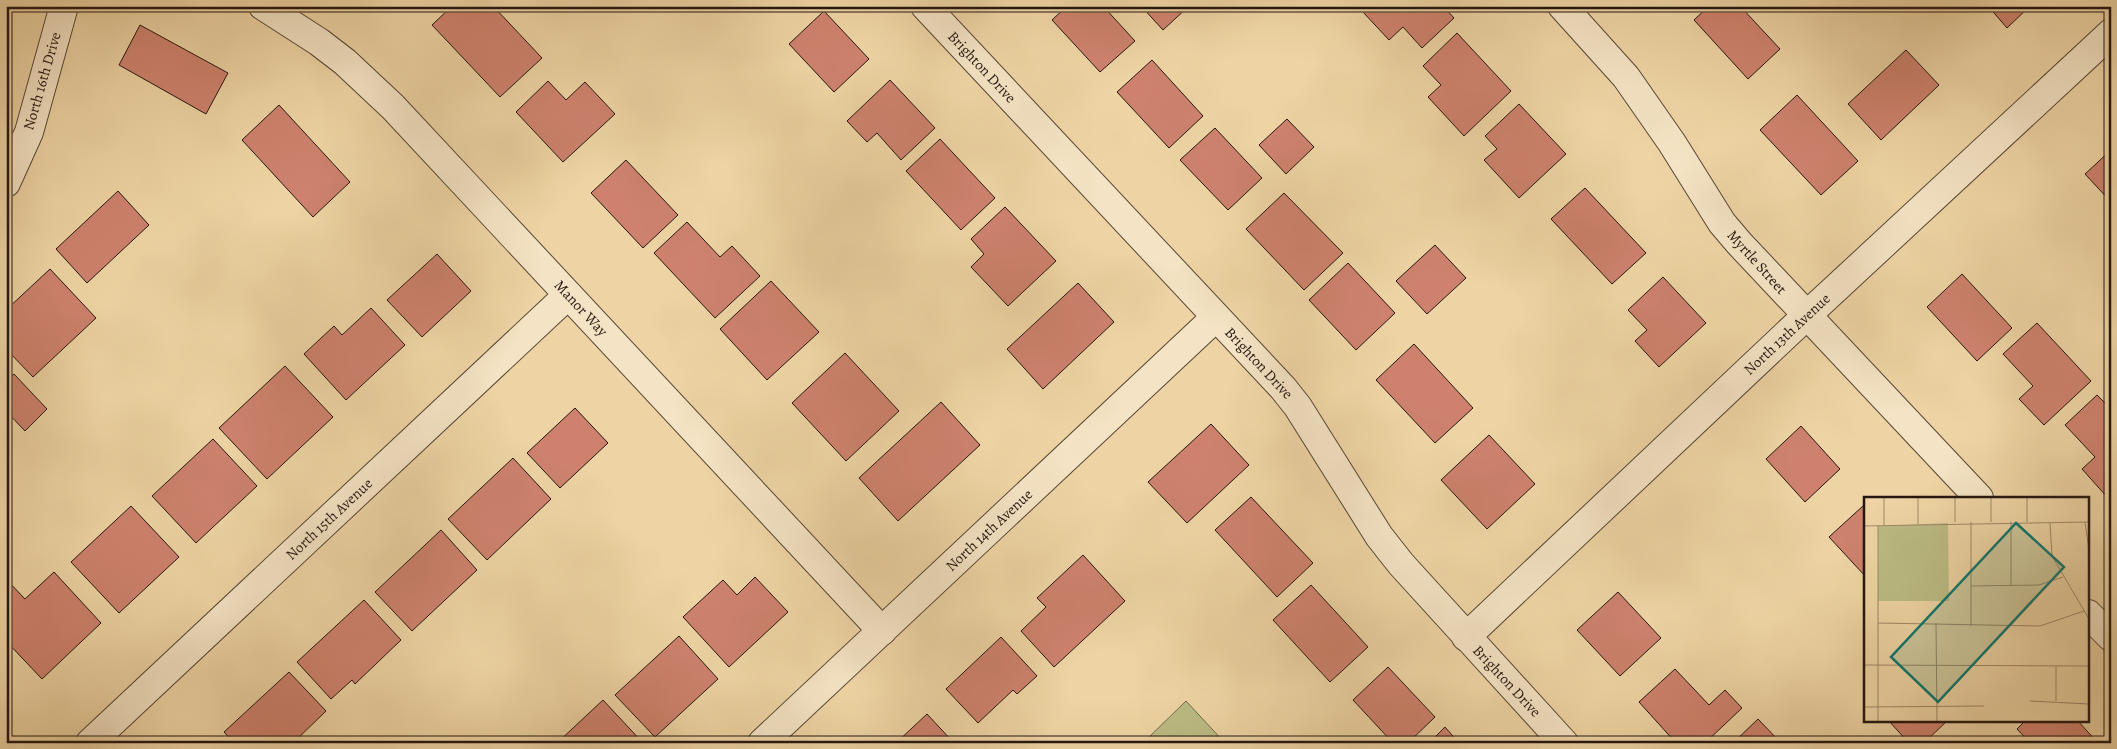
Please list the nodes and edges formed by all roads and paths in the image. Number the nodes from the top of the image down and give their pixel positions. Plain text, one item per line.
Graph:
1 (64, 6) edge
2 (263, 6) edge
3 (925, 6) edge
4 (1562, 6) edge
5 (2111, 33) edge
6 (6, 183) edge
7 (568, 295) junction
8 (1806, 316) junction
9 (1216, 317) junction
10 (1978, 497) edge
11 (2090, 616) edge
12 (882, 631) junction
13 (1466, 637) junction
14 (2111, 637) edge
15 (90, 743) edge
16 (762, 743) edge
17 (1564, 743) edge

1 - 6 street, North 16th Drive
2 - 7 street, Manor Way
3 - 9 street, Brighton Drive
4 - 8 street, Myrtle Street
5 - 8 street, North 13th Avenue
7 - 12 street, Manor Way
7 - 15 street, North 15th Avenue
8 - 10 street, Myrtle Street
8 - 13 street, North 13th Avenue
9 - 12 street, North 14th Avenue
9 - 13 street, Brighton Drive
11 - 14 street
12 - 16 street, North 14th Avenue
13 - 17 street, Brighton Drive

